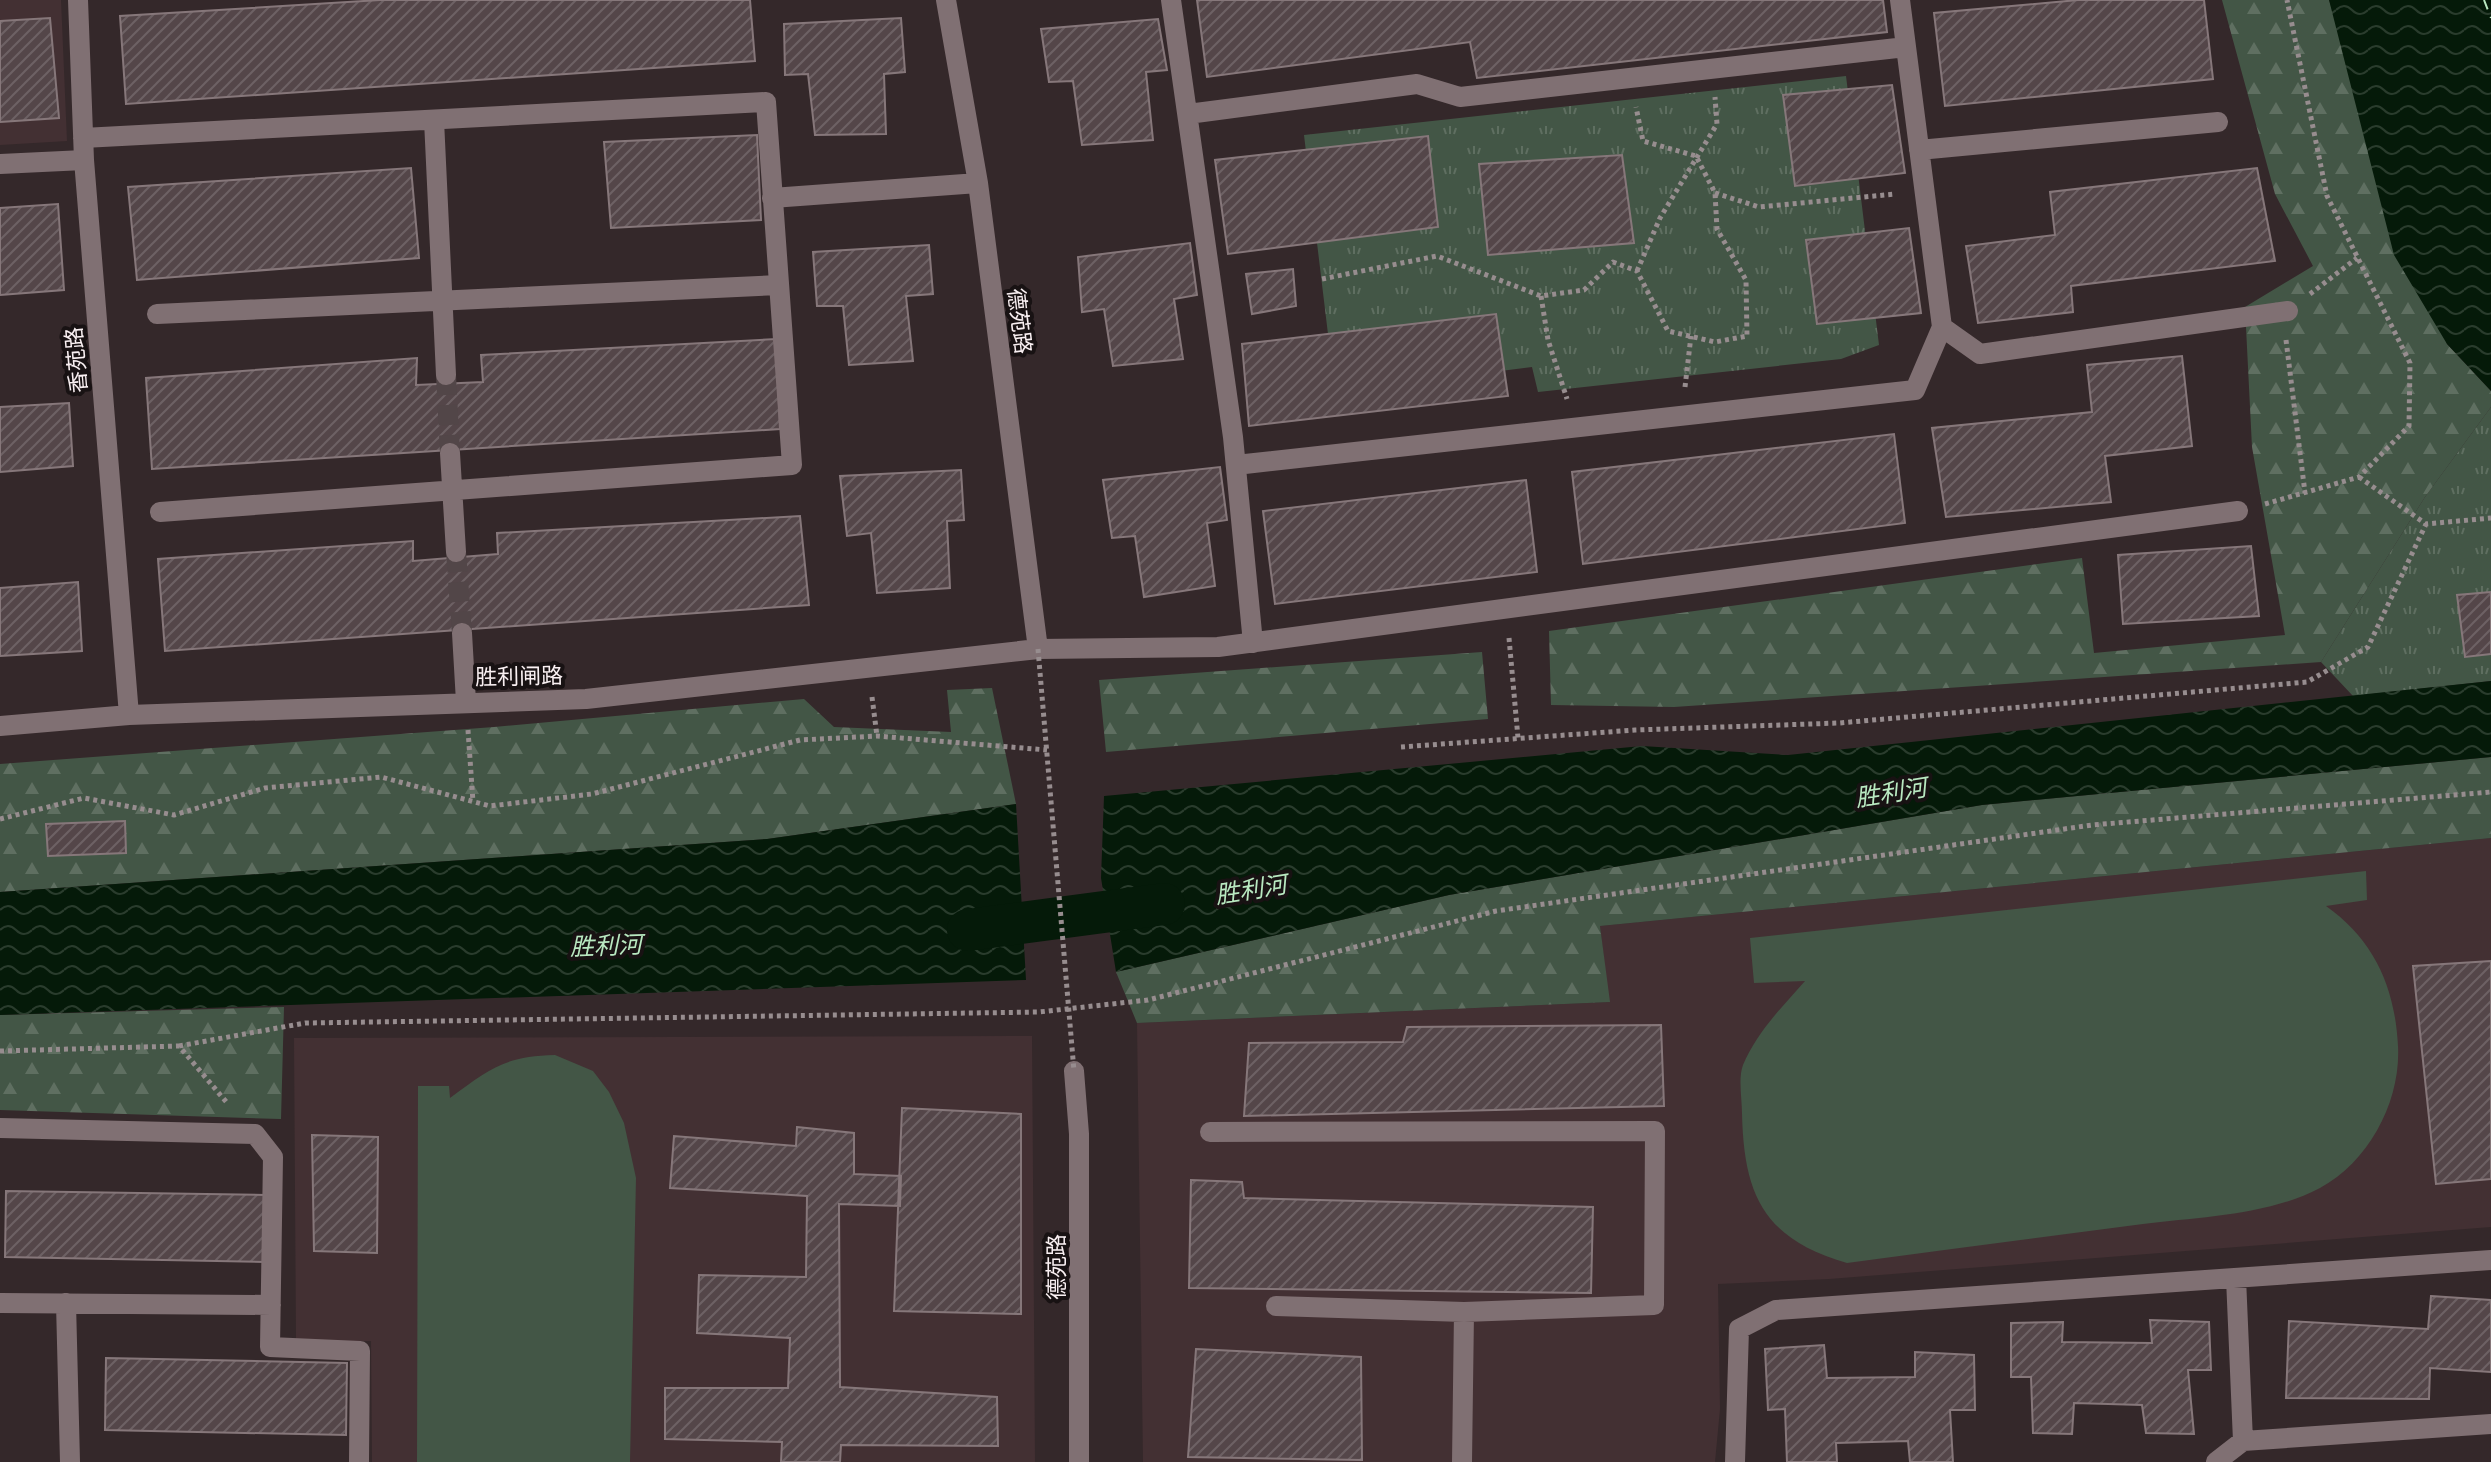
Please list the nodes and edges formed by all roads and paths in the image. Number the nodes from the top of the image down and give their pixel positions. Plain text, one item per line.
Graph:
1 (78, 0) edge
2 (946, 0) edge
3 (1171, 0) edge
4 (1900, 0) edge
5 (2287, 0) edge
6 (1906, 47) junction
7 (1712, 69) junction
8 (1630, 78) junction
9 (1188, 114) junction
10 (434, 120) junction
11 (2218, 122) dead end
12 (83, 138) junction
13 (1919, 150) junction
14 (1696, 156) junction
15 (84, 160) junction
16 (0, 164) edge
17 (978, 183) junction
18 (1924, 191) junction
19 (1715, 193) junction
20 (772, 198) junction
21 (2357, 258) junction
22 (1637, 271) junction
23 (1322, 279) dead end
24 (779, 285) junction
25 (1541, 296) junction
26 (442, 301) junction
27 (2288, 311) junction
28 (157, 314) dead end
29 (1942, 327) junction
30 (1691, 336) junction
31 (446, 375) tunnel mouth
32 (1682, 416) junction
33 (1576, 427) junction
34 (450, 453) tunnel mouth
35 (1236, 465) junction
36 (2359, 477) junction
37 (452, 491) junction
38 (2305, 493) junction
39 (2238, 511) joint
40 (160, 512) dead end
41 (2491, 518) edge
42 (2426, 524) junction
43 (456, 552) tunnel mouth
44 (1506, 609) junction
45 (462, 633) tunnel mouth
46 (1253, 643) junction
47 (1038, 649) junction
48 (868, 667) junction
49 (466, 702) junction
50 (129, 715) junction
51 (0, 726) edge
52 (877, 736) junction
53 (1518, 738) junction
54 (1401, 747) dead end
55 (1047, 750) junction
56 (2491, 792) edge
57 (473, 802) junction
58 (0, 819) edge
59 (179, 1046) junction
60 (0, 1051) edge
61 (1074, 1071) joint
62 (0, 1128) edge
63 (1210, 1132) dead end
64 (255, 1134) junction
65 (2491, 1260) edge
66 (2236, 1278) junction
67 (0, 1303) edge
68 (66, 1303) junction
69 (271, 1305) junction
70 (1276, 1306) dead end
71 (1464, 1312) junction
72 (2491, 1424) edge
73 (2243, 1441) junction
74 (70, 1462) edge
75 (359, 1462) edge
76 (1079, 1462) edge
77 (1462, 1462) edge
78 (1735, 1462) edge
79 (2216, 1462) edge

1 - 12 street, 香苑路
2 - 17 street, 德苑路
3 - 9 street
4 - 6 street
5 - 21 path
6 - 7 street
6 - 13 street
7 - 8 street
7 - 14 path
8 - 9 street
8 - 14 path
9 - 35 street
10 - 12 street
10 - 20 street
10 - 26 street
11 - 13 street
12 - 15 street, 香苑路
13 - 18 street
14 - 19 path
14 - 22 path
15 - 16 street
15 - 50 street, 香苑路
17 - 20 street
17 - 47 street, 德苑路
18 - 19 path
18 - 29 street
19 - 30 path
20 - 24 street
21 - 27 path
21 - 36 path
22 - 25 path
22 - 30 path
23 - 25 path
24 - 26 street
24 - 37 street
25 - 33 path
26 - 28 street
26 - 31 street
27 - 29 street
27 - 38 path
29 - 32 street
30 - 32 path
32 - 33 street
33 - 35 street
34 - 37 street
35 - 46 street
36 - 38 path
36 - 42 path
37 - 40 street
37 - 43 street
38 - 39 path
39 - 44 street, 胜利闸路
41 - 42 path
42 - 53 path
44 - 46 street, 胜利闸路
44 - 53 path
45 - 49 street
46 - 47 street, 胜利闸路
47 - 48 street, 胜利闸路
47 - 55 path, bridge
48 - 49 street, 胜利闸路
48 - 52 path
49 - 50 street, 胜利闸路
49 - 57 path
50 - 51 street, 胜利闸路
52 - 55 path
52 - 57 path
53 - 54 path
55 - 61 path, bridge
56 - 59 path
57 - 58 path
59 - 60 path
59 - 64 path
61 - 76 street, 德苑路
62 - 64 street
63 - 71 street
64 - 69 street
65 - 66 street
66 - 73 street
66 - 78 street
67 - 68 street
68 - 69 street
68 - 74 street
69 - 75 street
70 - 71 street
71 - 77 street
72 - 73 street
73 - 79 street

